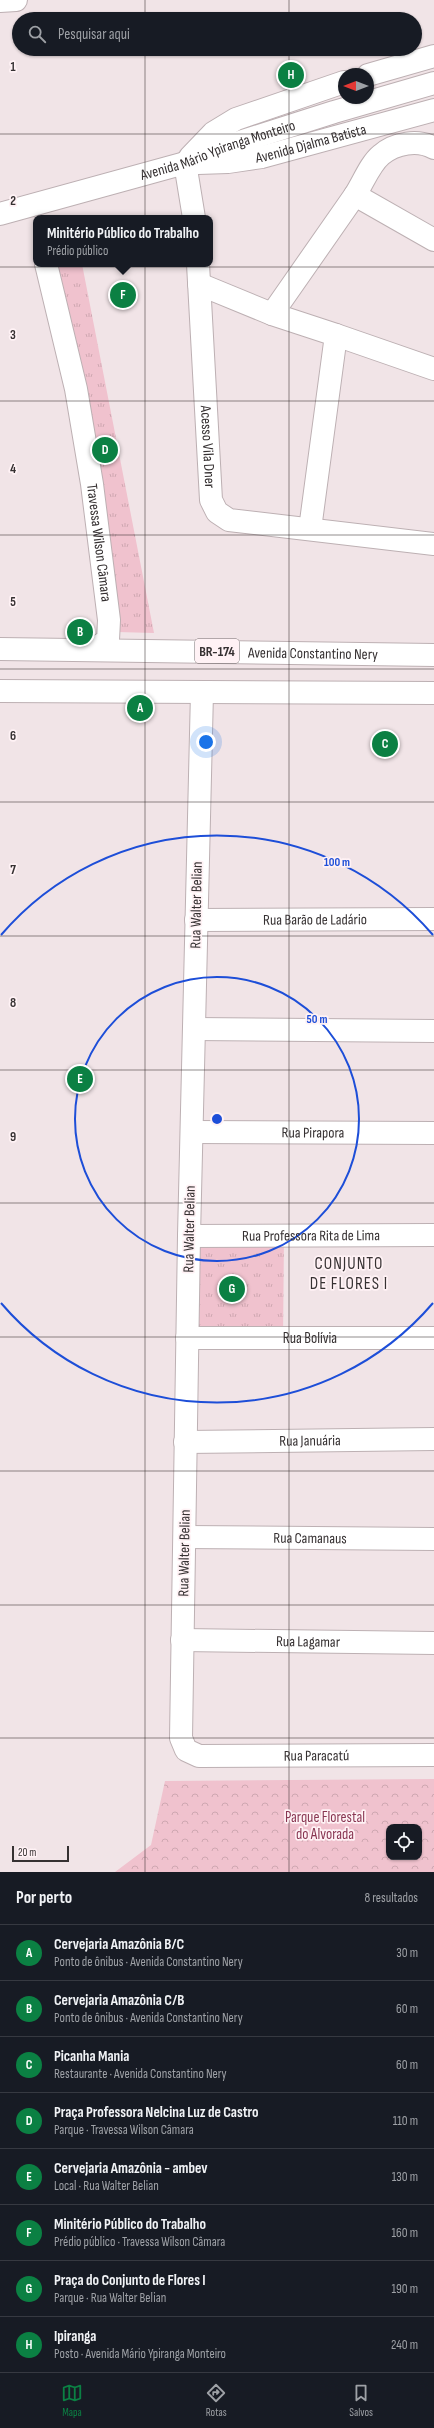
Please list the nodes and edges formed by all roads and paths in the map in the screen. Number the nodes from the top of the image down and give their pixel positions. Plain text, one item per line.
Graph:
1 (16, 0) edge
2 (0, 1) edge
3 (434, 56) edge
4 (374, 73) edge
5 (434, 83) edge
6 (338, 84) edge
7 (434, 110) edge
8 (434, 148) edge
9 (185, 163) junction
10 (355, 195) junction
11 (37, 210) edge
12 (0, 214) edge
13 (194, 215) edge
14 (434, 240) edge
15 (47, 267) edge
16 (198, 274) edge
17 (272, 314) junction
18 (336, 335) junction
19 (434, 369) edge
20 (310, 529) junction
21 (434, 544) edge
22 (0, 650) edge
23 (94, 650) junction
24 (434, 655) edge
25 (0, 691) edge
26 (202, 692) junction
27 (434, 693) edge
28 (434, 919) edge
29 (196, 920) junction
30 (194, 1029) junction
31 (434, 1031) edge
32 (192, 1132) junction
33 (434, 1133) edge
34 (434, 1235) edge
35 (189, 1236) junction
36 (187, 1338) junction
37 (434, 1338) edge
38 (434, 1439) edge
39 (185, 1442) junction
40 (185, 1537) junction
41 (434, 1539) edge
42 (182, 1640) junction
43 (434, 1643) edge
44 (434, 1755) edge
45 (198, 1756) joint

1 - 2 main road
3 - 4 main road
5 - 9 main road, Avenida Mário Ypiranga Monteiro
6 - 9 main road
7 - 9 main road, Avenida Djalma Batista
8 - 10 main road
9 - 11 main road, Avenida Mário Ypiranga Monteiro
9 - 13 main road
10 - 14 main road
10 - 17 main road
11 - 12 main road, Avenida Mário Ypiranga Monteiro
15 - 23 main road, Travessa Wilson Câmara
16 - 17 main road, Acesso Vila Dner
16 - 20 main road, Acesso Vila Dner
17 - 18 main road, Acesso Vila Dner
18 - 19 main road, Acesso Vila Dner
18 - 20 main road
20 - 21 main road, Acesso Vila Dner
22 - 23 main road, Avenida Constantino Nery / BR-174
23 - 24 main road, Avenida Constantino Nery / BR-174
25 - 26 main road
26 - 27 main road
26 - 29 main road, Rua Walter Belian
28 - 29 main road, Rua Barão de Ladário
29 - 30 main road, Rua Walter Belian
30 - 31 main road
30 - 32 main road, Rua Walter Belian
32 - 33 main road, Rua Pirapora
32 - 35 main road, Rua Walter Belian
34 - 35 main road, Rua Professora Rita de Lima
35 - 36 main road, Rua Walter Belian
36 - 37 main road, Rua Bolívia
36 - 39 main road, Rua Walter Belian
38 - 39 main road, Rua Januária
39 - 40 main road, Rua Walter Belian
40 - 41 main road, Rua Camanaus
40 - 42 main road, Rua Walter Belian
42 - 43 main road, Rua Lagamar
42 - 45 main road, Rua Walter Belian
44 - 45 main road, Rua Paracatú

